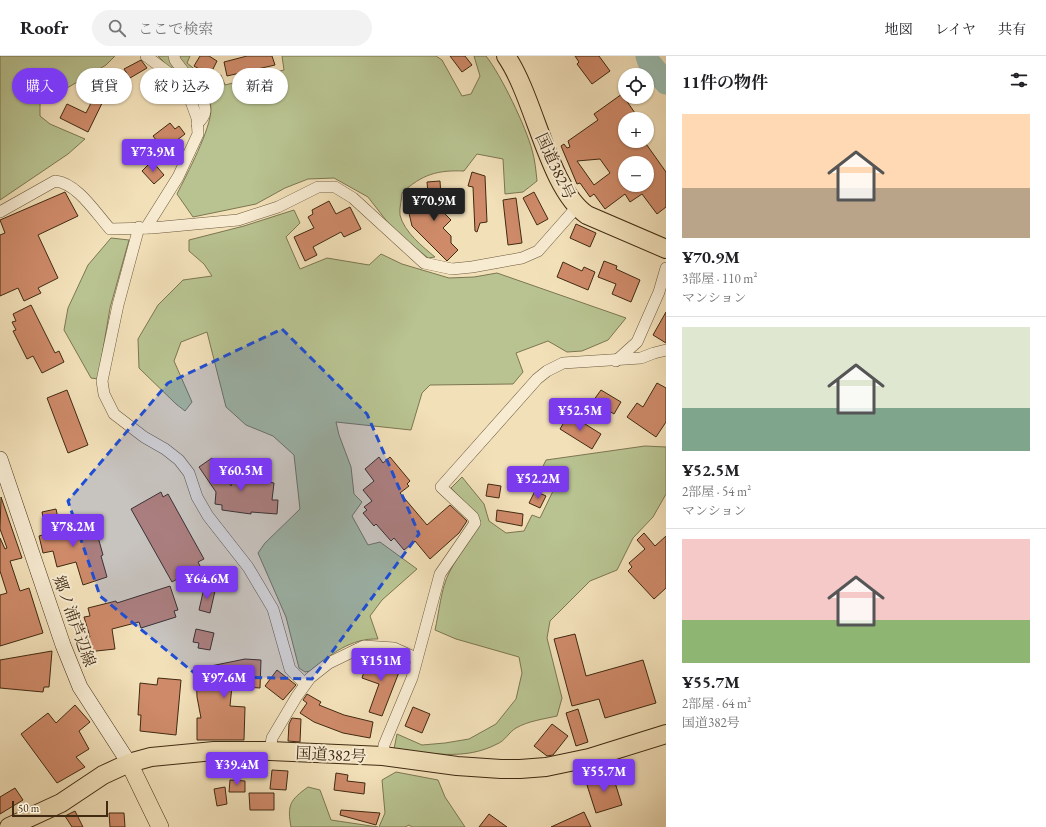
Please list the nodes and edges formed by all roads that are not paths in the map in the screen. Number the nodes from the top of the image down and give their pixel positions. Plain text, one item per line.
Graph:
1 (146, 56) edge
2 (174, 56) edge
3 (506, 56) edge
4 (197, 124) junction
5 (576, 208) junction
6 (0, 212) edge
7 (143, 228) junction
8 (666, 249) edge
9 (666, 268) edge
10 (666, 350) edge
11 (616, 361) junction
12 (0, 459) edge
13 (416, 658) junction
14 (305, 684) junction
15 (666, 734) edge
16 (270, 751) junction
17 (383, 756) junction
18 (129, 763) junction
19 (9, 827) edge
20 (160, 827) edge

1 - 4 street
2 - 4 street
3 - 5 highway, 国道382号
4 - 7 street
5 - 7 street
5 - 8 highway, 国道382号
6 - 7 street
7 - 14 street
9 - 11 street
10 - 11 street
11 - 13 street
12 - 18 main road, 郷ノ浦芦辺線
13 - 14 street
13 - 17 street
14 - 16 street
15 - 17 highway, 国道382号
16 - 17 highway, 国道382号
16 - 18 highway, 国道382号
18 - 19 highway, 国道382号
18 - 20 main road

